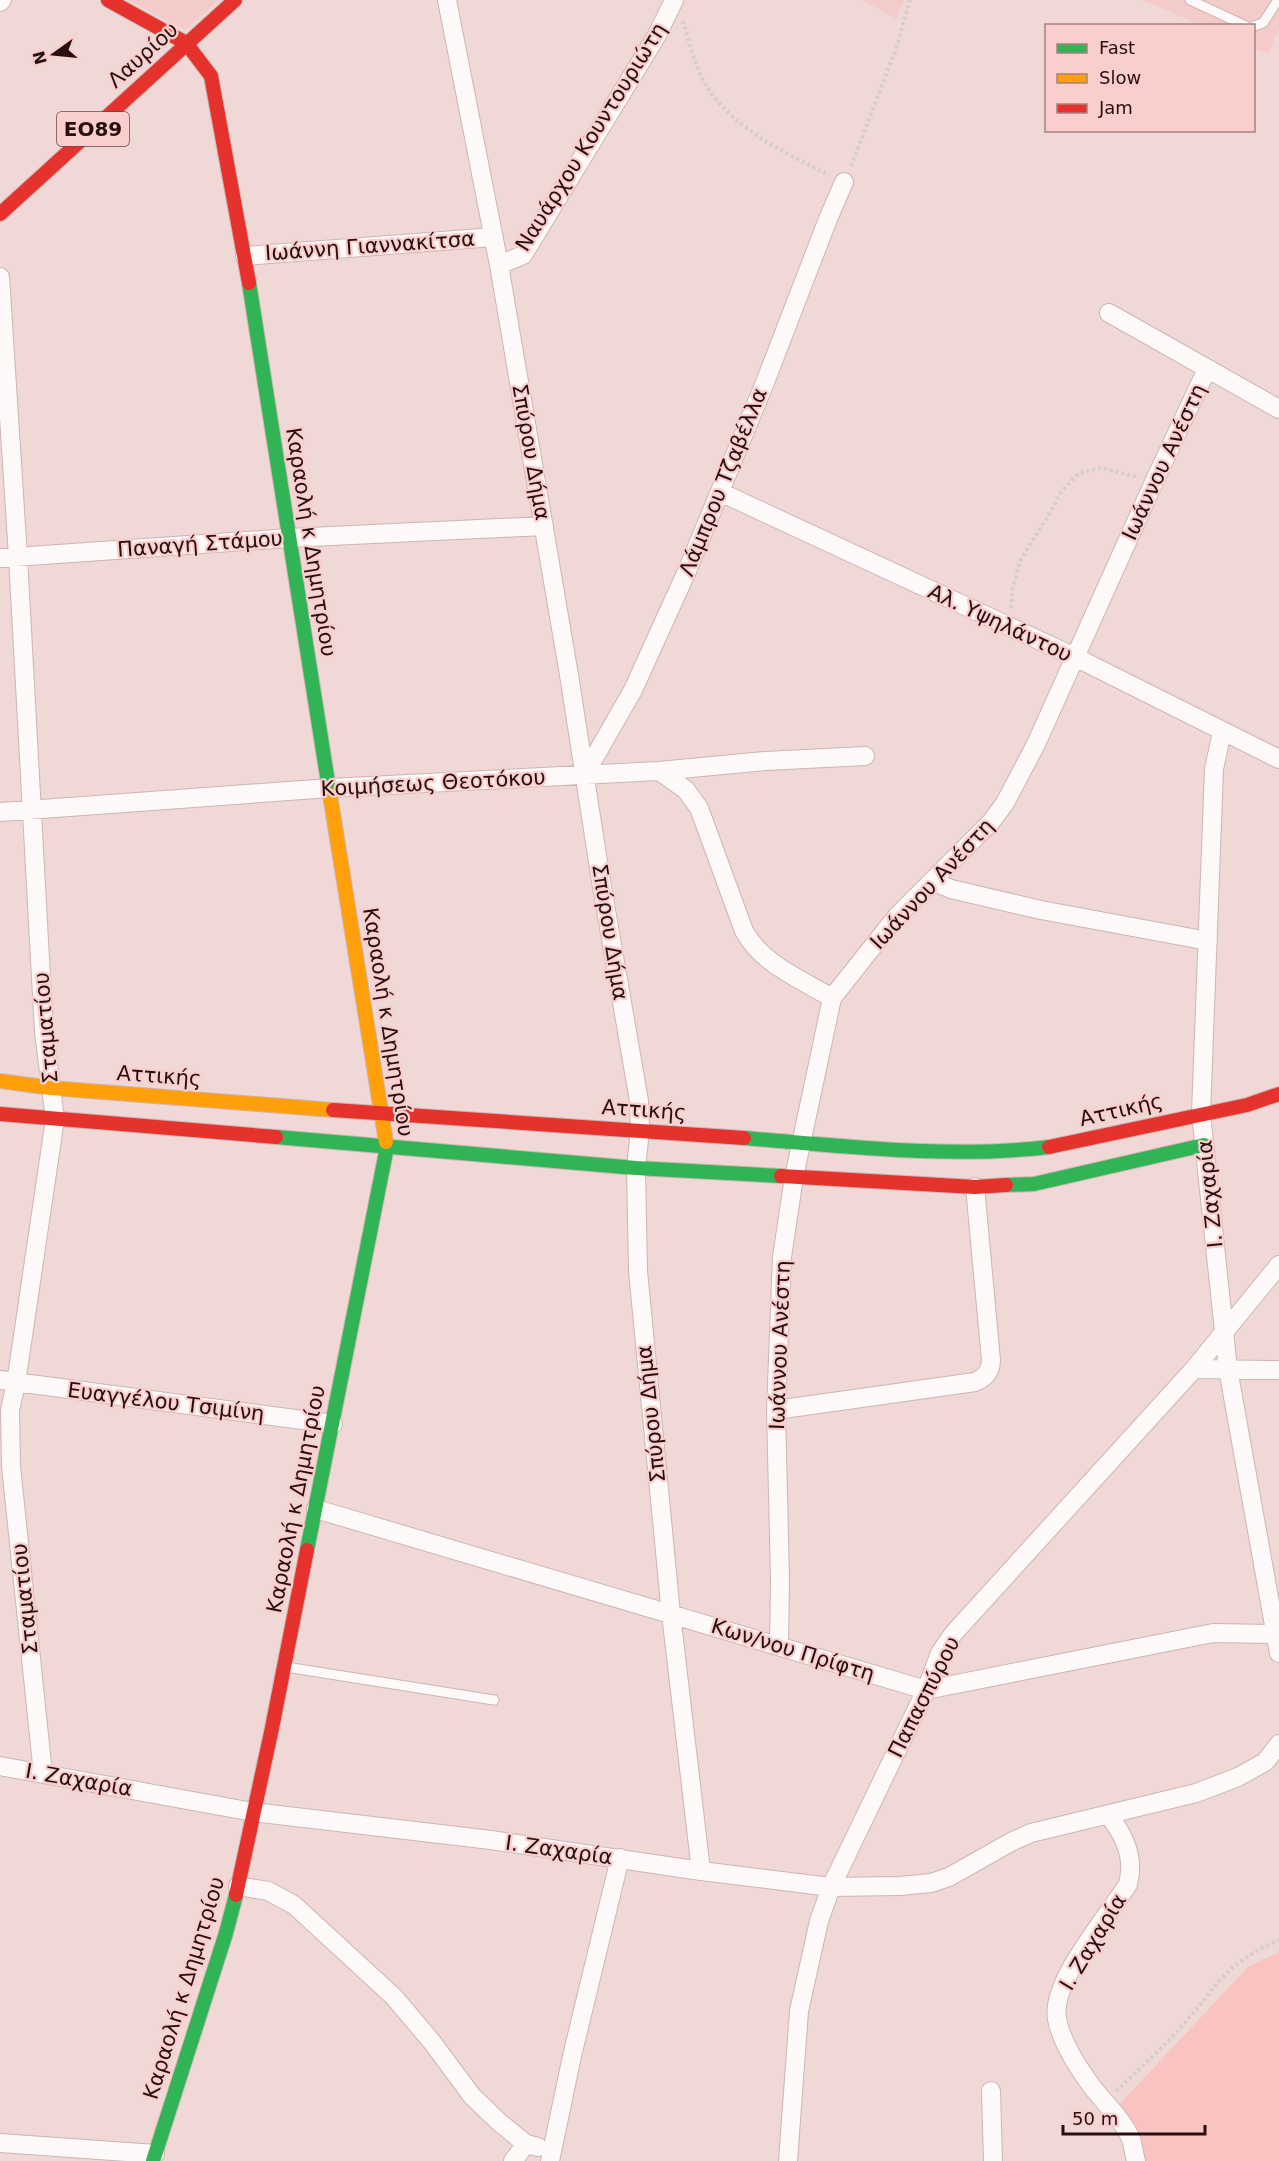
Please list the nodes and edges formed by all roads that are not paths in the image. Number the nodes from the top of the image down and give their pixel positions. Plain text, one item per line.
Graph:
1 (108, 0) edge
2 (235, 0) edge
3 (447, 0) edge
4 (674, 0) edge
5 (1190, 0) edge
6 (1278, 0) edge
7 (1242, 24) edge
8 (1255, 26) edge
9 (186, 43) junction
10 (844, 183) road end
11 (4, 204) edge
12 (494, 237) junction
13 (245, 256) junction
14 (499, 265) junction
15 (0, 277) edge
16 (1109, 313) dead end
17 (1207, 369) junction
18 (1279, 409) edge
19 (720, 492) junction
20 (544, 526) junction
21 (289, 538) junction
22 (9, 557) edge
23 (1075, 657) junction
24 (1222, 732) junction
25 (865, 756) dead end
26 (1279, 759) edge
27 (660, 771) junction
28 (585, 774) junction
29 (330, 788) junction
30 (33, 810) junction
31 (0, 812) edge
32 (932, 881) junction
33 (1208, 941) junction
34 (832, 998) junction
35 (0, 1081) edge
36 (51, 1088) junction
37 (1279, 1094) edge
38 (0, 1114) edge
39 (380, 1114) junction
40 (1201, 1114) junction
41 (55, 1119) junction
42 (640, 1130) junction
43 (802, 1143) junction
44 (1204, 1145) junction
45 (387, 1147) junction
46 (636, 1168) junction
47 (794, 1178) junction
48 (975, 1187) junction
49 (1279, 1265) edge
50 (1224, 1332) junction
51 (1194, 1369) junction
52 (1228, 1369) junction
53 (1279, 1370) edge
54 (8, 1382) edge
55 (776, 1410) junction
56 (333, 1424) junction
57 (316, 1509) junction
58 (671, 1614) junction
59 (1277, 1634) edge
60 (779, 1646) junction
61 (1279, 1653) edge
62 (284, 1667) junction
63 (926, 1690) junction
64 (494, 1700) dead end
65 (1279, 1744) edge
66 (0, 1766) edge
67 (44, 1774) junction
68 (253, 1812) junction
69 (1109, 1816) junction
70 (620, 1858) junction
71 (701, 1871) junction
72 (238, 1886) junction
73 (831, 1887) junction
74 (991, 2091) dead end
75 (0, 2143) edge
76 (526, 2144) junction
77 (550, 2156) edge
78 (154, 2157) edge
79 (513, 2161) edge
80 (788, 2161) edge
81 (993, 2161) edge
82 (1136, 2161) edge

1 - 9 street, Καραολή κ Δημητρίου
2 - 9 street, Λαυρίου / ΕΟ89
3 - 12 street, Σπύρου Δήμα
4 - 14 street, Ναυάρχου Κουντουριώτη
5 - 7 lane
6 - 8 lane
9 - 11 street, Λαυρίου / ΕΟ89
9 - 13 street, Καραολή κ Δημητρίου
10 - 19 street, Λάμπρου Τζαβέλλα
12 - 13 street, Ιωάννη Γιαννακίτσα
12 - 14 street, Σπύρου Δήμα
13 - 21 street, Καραολή κ Δημητρίου
14 - 20 street, Σπύρου Δήμα
15 - 22 street, Σταματίου
16 - 17 street, Ιωάννου Ανέστη
17 - 18 street, Ιωάννου Ανέστη
17 - 23 street, Ιωάννου Ανέστη
19 - 23 street, Αλ. Υψηλάντου
19 - 28 street, Λάμπρου Τζαβέλλα
20 - 21 street, Παναγή Στάμου
20 - 28 street, Σπύρου Δήμα
21 - 22 street, Παναγή Στάμου
21 - 29 street, Καραολή κ Δημητρίου
22 - 30 street, Σταματίου
23 - 24 street, Αλ. Υψηλάντου
23 - 32 street, Ιωάννου Ανέστη
24 - 26 street, Αλ. Υψηλάντου
24 - 33 street, Ι. Ζαχαρία
25 - 27 street, Κοιμήσεως Θεοτόκου
27 - 28 street, Κοιμήσεως Θεοτόκου
27 - 34 street
28 - 29 street, Κοιμήσεως Θεοτόκου
28 - 42 street, Σπύρου Δήμα
29 - 30 street, Κοιμήσεως Θεοτόκου
29 - 39 street, Καραολή κ Δημητρίου
30 - 31 street, Κοιμήσεως Θεοτόκου
30 - 36 street, Σταματίου
32 - 33 street
32 - 34 street, Ιωάννου Ανέστη
33 - 40 street, Ι. Ζαχαρία
34 - 43 street, Ιωάννου Ανέστη
35 - 36 street, Αττικής
36 - 39 street, Αττικής
36 - 41 street, Σταματίου
37 - 40 street, Αττικής
38 - 41 street
39 - 42 street, Αττικής
39 - 45 street, Καραολή κ Δημητρίου
40 - 43 street, Αττικής
40 - 44 street, Ι. Ζαχαρία
41 - 45 street
41 - 54 street, Σταματίου
42 - 43 street, Αττικής
42 - 46 street, Σπύρου Δήμα
43 - 47 street, Ιωάννου Ανέστη
44 - 48 street
44 - 50 street, Ι. Ζαχαρία
45 - 46 street
45 - 56 street, Καραολή κ Δημητρίου
46 - 47 street
46 - 58 street, Σπύρου Δήμα
47 - 48 street
47 - 55 street, Ιωάννου Ανέστη
48 - 55 street
49 - 50 street, Παπασπύρου
50 - 51 street, Παπασπύρου
50 - 52 street, Ι. Ζαχαρία
51 - 52 street
51 - 63 street, Παπασπύρου
52 - 53 street
52 - 59 street, Ι. Ζαχαρία
54 - 56 street, Ευαγγέλου Τσιμίνη
54 - 67 street, Σταματίου
55 - 60 street, Ιωάννου Ανέστη
56 - 57 street, Καραολή κ Δημητρίου
57 - 58 street, Κων/νου Πρίφτη
57 - 62 street, Καραολή κ Δημητρίου
58 - 60 street, Κων/νου Πρίφτη
58 - 71 street, Σπύρου Δήμα
59 - 61 street, Ι. Ζαχαρία
59 - 63 street, Κων/νου Πρίφτη
60 - 63 street, Κων/νου Πρίφτη
62 - 64 lane
62 - 68 street, Καραολή κ Δημητρίου
63 - 73 street, Παπασπύρου
65 - 69 street, Ι. Ζαχαρία
66 - 67 street, Ι. Ζαχαρία
67 - 68 street, Ι. Ζαχαρία
68 - 70 street, Ι. Ζαχαρία
68 - 72 street, Καραολή κ Δημητρίου
69 - 73 street, Ι. Ζαχαρία
69 - 82 street, Ι. Ζαχαρία
70 - 71 street, Ι. Ζαχαρία
70 - 77 street
71 - 73 street, Ι. Ζαχαρία
72 - 76 street
72 - 78 street, Καραολή κ Δημητρίου
73 - 80 street, Παπασπύρου
74 - 81 street
75 - 78 street
76 - 77 street
76 - 79 street

